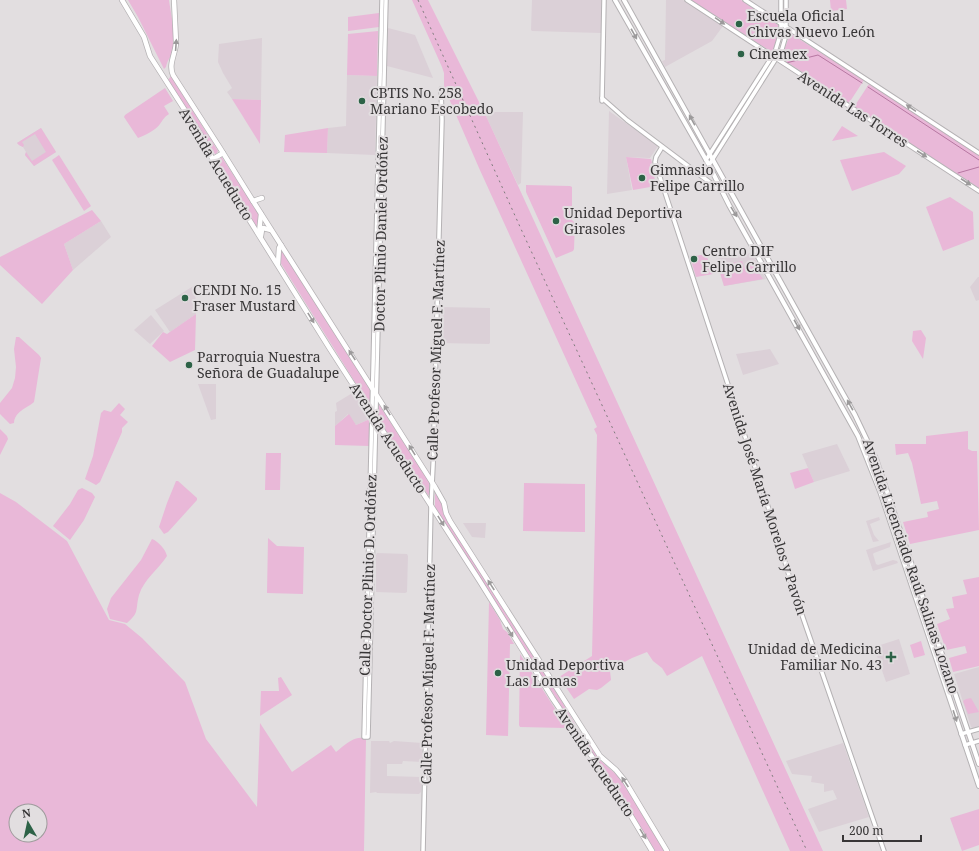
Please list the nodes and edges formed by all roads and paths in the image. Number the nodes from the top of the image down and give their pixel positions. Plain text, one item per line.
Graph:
1 (122, 0) edge
2 (174, 0) edge
3 (382, 0) edge
4 (386, 0) edge
5 (604, 0) edge
6 (615, 0) edge
7 (624, 0) edge
8 (687, 0) edge
9 (745, 0) edge
10 (781, 0) edge
11 (786, 0) edge
12 (781, 24) junction
13 (786, 27) junction
14 (656, 58) junction
15 (775, 58) junction
16 (650, 62) junction
17 (172, 72) junction
18 (162, 75) junction
19 (165, 80) junction
20 (441, 89) dead end
21 (749, 94) junction
22 (753, 97) junction
23 (736, 119) junction
24 (662, 147) junction
25 (223, 153) junction
26 (979, 153) edge
27 (711, 154) junction
28 (380, 158) junction
29 (213, 159) junction
30 (713, 159) junction
31 (706, 160) junction
32 (709, 165) junction
33 (722, 188) junction
34 (979, 191) edge
35 (262, 198) dead end
36 (253, 201) junction
37 (261, 214) junction
38 (271, 230) junction
39 (260, 235) junction
40 (280, 245) junction
41 (268, 249) junction
42 (278, 264) junction
43 (375, 300) junction
44 (379, 302) junction
45 (373, 388) junction
46 (377, 394) junction
47 (373, 414) junction
48 (377, 420) junction
49 (432, 483) junction
50 (431, 506) junction
51 (370, 576) junction
52 (979, 729) edge
53 (968, 732) junction
54 (961, 734) junction
55 (979, 740) edge
56 (972, 743) junction
57 (965, 745) junction
58 (979, 764) edge
59 (979, 786) edge
60 (424, 851) edge
61 (652, 851) edge
62 (668, 851) edge
63 (884, 851) edge

1 - 18 main road, Avenida Acueducto
17 -> 2 main road
3 - 28 street, Doctor Plinio Daniel Ordóñez
4 - 28 street, Doctor Plinio Daniel Ordóñez
5 - 24 street
6 -> 16 main road
7 - 14 main road, Avenida Licenciado Raúl Salinas Lozano
8 -> 15 street, Avenida Las Torres
9 - 12 street
10 - 12 street
11 - 13 street
12 - 13 street
12 - 15 street
13 - 15 street
26 -> 13 street
14 - 16 main road
27 -> 14 main road, Avenida Licenciado Raúl Salinas Lozano
15 - 21 street
15 - 22 street
15 -> 34 street, Avenida Las Torres
16 - 31 main road
17 - 18 main road
17 - 19 main road
17 - 25 main road, Avenida Acueducto
18 - 19 main road, Avenida Acueducto
19 - 29 main road, Avenida Acueducto
20 - 49 street, Calle Profesor Miguel F. Martínez
21 - 22 street
21 - 23 street
22 - 23 street
23 - 27 street
23 - 30 street
24 - 33 street
24 - 63 street, Avenida José María Morelos y Pavón
25 - 29 main road
25 - 36 main road, Avenida Acueducto
27 - 30 main road, Avenida Licenciado Raúl Salinas Lozano
27 - 31 street
28 - 43 street, Doctor Plinio Daniel Ordóñez
28 - 44 street, Doctor Plinio Daniel Ordóñez
29 - 39 main road, Avenida Acueducto
30 - 32 street
53 -> 30 main road, Avenida Licenciado Raúl Salinas Lozano
31 - 32 main road
32 - 33 main road
33 -> 54 main road, Avenida Licenciado Raúl Salinas Lozano
35 - 36 main road
36 - 37 main road, Avenida Acueducto
37 - 38 main road, Avenida Acueducto
37 - 39 main road
38 - 39 main road
38 - 40 main road, Avenida Acueducto
39 - 41 main road, Avenida Acueducto
40 - 41 main road
40 - 42 main road
45 -> 40 main road, Avenida Acueducto
41 - 42 main road, Avenida Acueducto
42 -> 47 main road, Avenida Acueducto
43 - 44 street
43 - 45 street, Doctor Plinio Daniel Ordóñez
44 - 46 street, Doctor Plinio Daniel Ordóñez
45 - 46 main road, Avenida Acueducto
45 - 47 street, Doctor Plinio Daniel Ordóñez
46 - 48 street, Doctor Plinio Daniel Ordóñez
49 -> 46 main road, Avenida Acueducto
47 - 48 main road, Avenida Acueducto
47 - 51 street, Calle Doctor Plinio D. Ordóñez
48 - 50 main road, Avenida Acueducto
48 - 51 street, Calle Doctor Plinio D. Ordóñez
49 - 50 street, Calle Profesor Miguel F. Martínez
62 -> 49 main road, Avenida Acueducto
50 - 60 street, Calle Profesor Miguel F. Martínez
50 -> 61 main road, Avenida Acueducto
51 - 51 street, Calle Doctor Plinio D. Ordóñez
52 - 53 street
53 - 54 street
53 - 56 main road, Avenida Licenciado Raúl Salinas Lozano
54 - 57 main road, Avenida Licenciado Raúl Salinas Lozano
55 - 56 street
56 - 57 street
56 - 58 main road, Avenida Licenciado Raúl Salinas Lozano
57 - 59 main road, Avenida Licenciado Raúl Salinas Lozano

